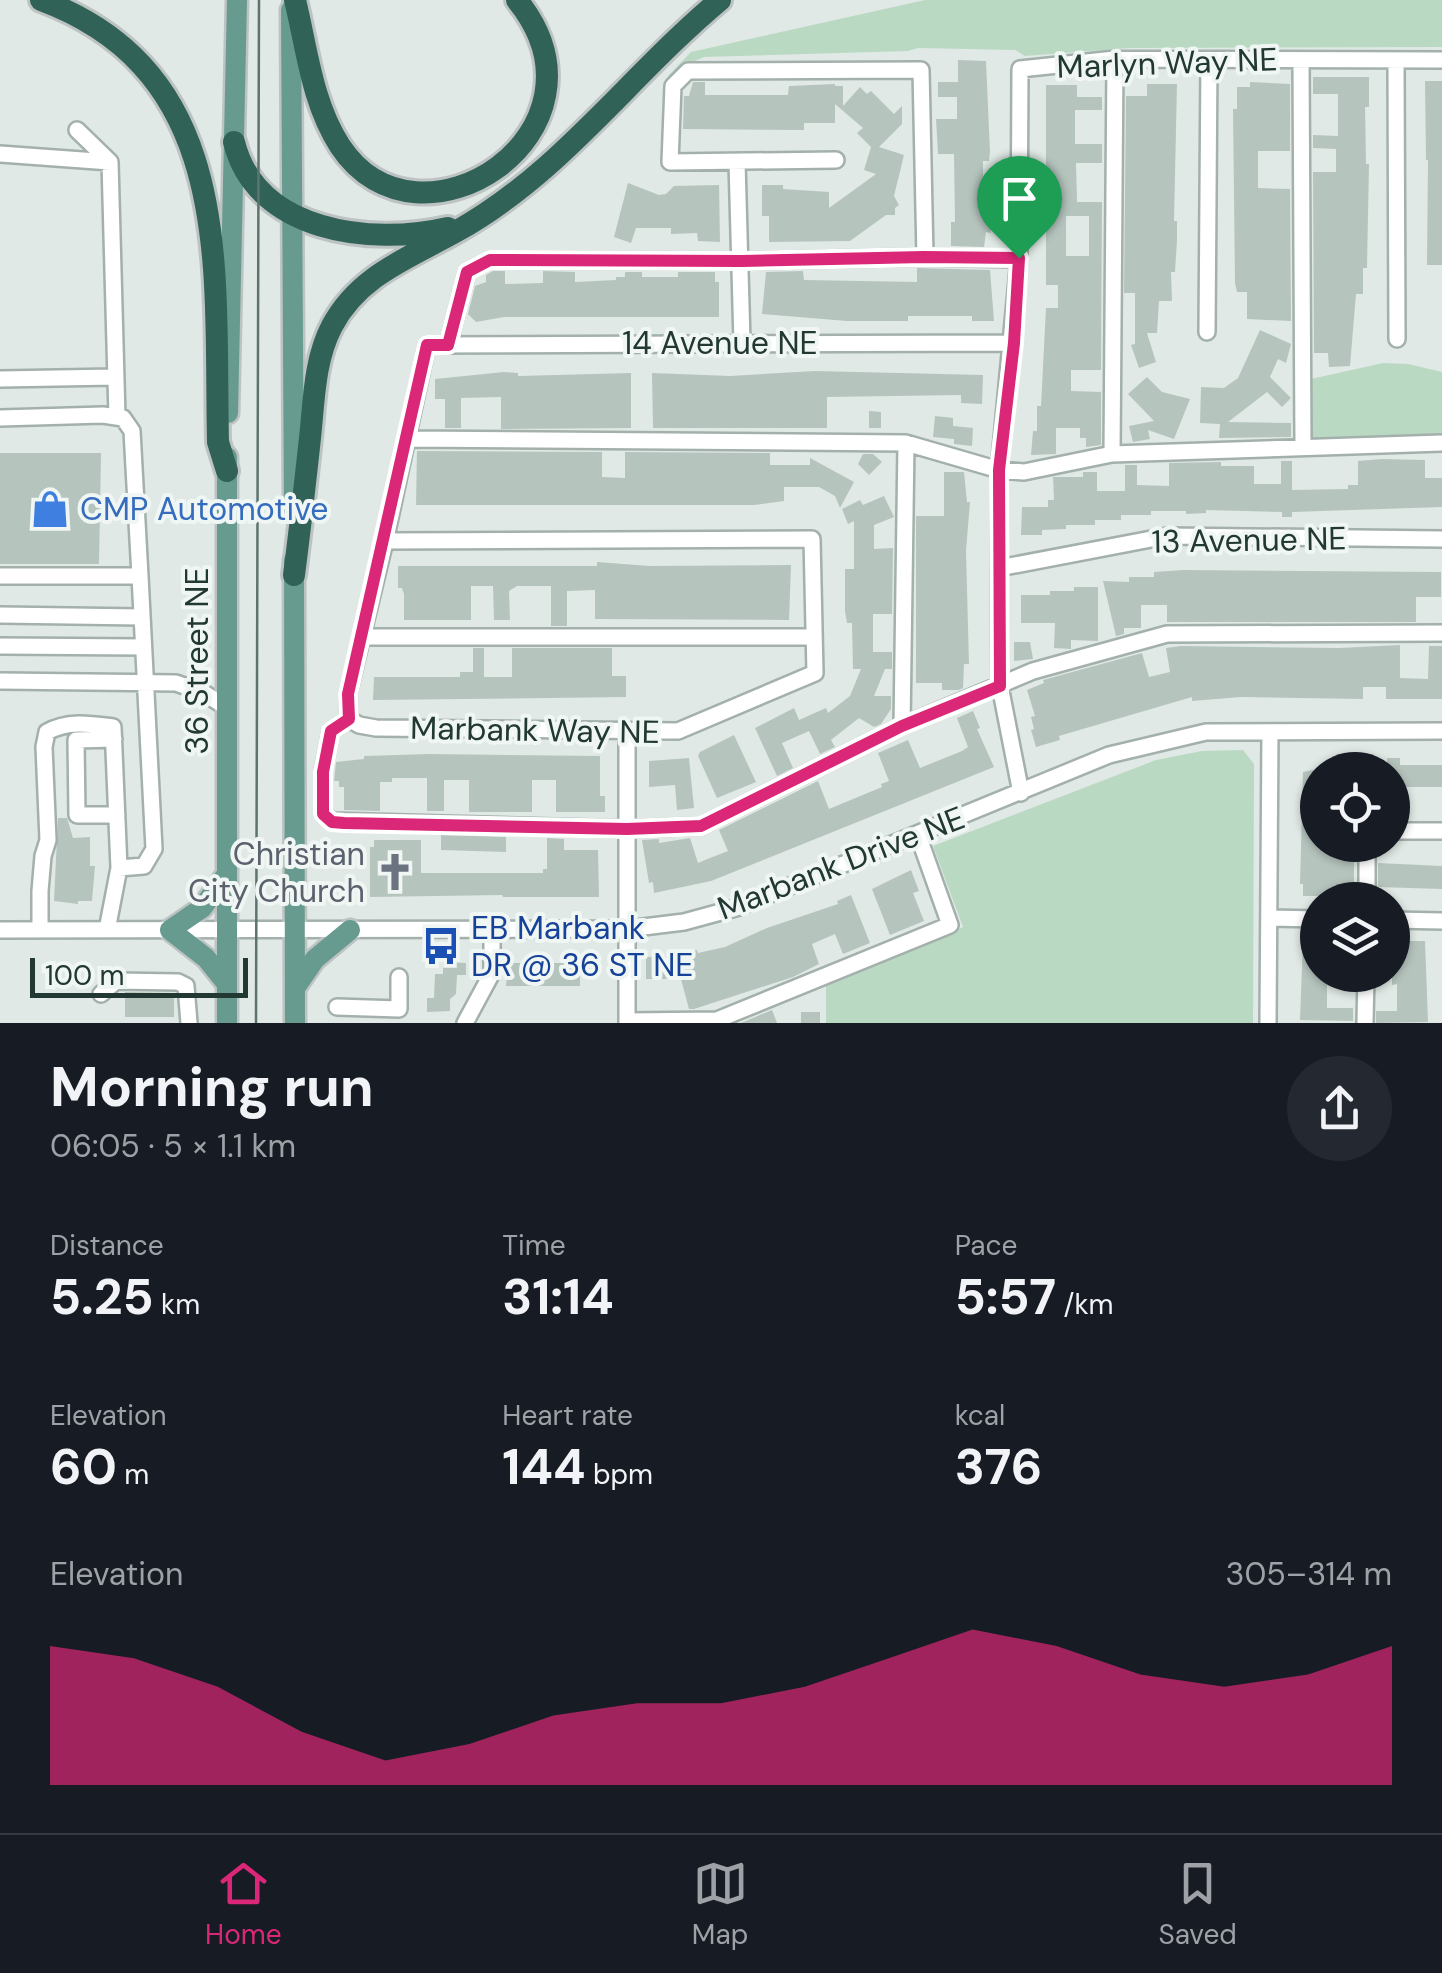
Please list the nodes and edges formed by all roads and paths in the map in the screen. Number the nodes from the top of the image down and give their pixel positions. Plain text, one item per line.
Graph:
1 (42, 0) edge
2 (237, 0) edge
3 (293, 0) edge
4 (517, 0) edge
5 (720, 0) edge
6 (1115, 59) junction
7 (1208, 60) junction
8 (1301, 60) junction
9 (1396, 60) junction
10 (1442, 60) edge
11 (77, 130) dead end
12 (234, 142) junction
13 (0, 154) edge
14 (836, 160) dead end
15 (110, 162) junction
16 (737, 162) junction
17 (488, 212) junction
18 (292, 213) junction
19 (924, 257) junction
20 (1019, 258) junction
21 (742, 261) junction
22 (1207, 332) dead end
23 (1397, 339) dead end
24 (742, 342) junction
25 (1014, 343) junction
26 (448, 345) junction
27 (115, 377) junction
28 (0, 379) edge
29 (117, 417) junction
30 (0, 418) edge
31 (406, 439) junction
32 (906, 442) junction
33 (1442, 443) edge
34 (1303, 447) junction
35 (1112, 454) junction
36 (999, 470) junction
37 (227, 471) junction
38 (1442, 539) edge
39 (386, 540) junction
40 (999, 568) junction
41 (294, 575) junction
42 (0, 576) edge
43 (140, 576) junction
44 (0, 615) edge
45 (141, 617) junction
46 (1442, 634) edge
47 (814, 636) junction
48 (363, 637) junction
49 (0, 646) edge
50 (142, 647) junction
51 (0, 680) edge
52 (145, 684) junction
53 (1000, 686) junction
54 (227, 708) junction
55 (349, 719) junction
56 (902, 726) junction
57 (627, 731) junction
58 (1442, 731) edge
59 (1270, 732) junction
60 (114, 733) junction
61 (1021, 793) junction
62 (117, 815) junction
63 (627, 829) junction
64 (1442, 830) edge
65 (1410, 831) edge
66 (918, 835) junction
67 (119, 868) junction
68 (227, 874) junction
69 (1270, 918) junction
70 (1300, 919) edge
71 (1410, 920) edge
72 (1442, 921) edge
73 (627, 929) junction
74 (0, 930) edge
75 (40, 930) junction
76 (107, 930) junction
77 (170, 930) junction
78 (227, 930) junction
79 (294, 930) junction
80 (350, 930) junction
81 (492, 930) junction
82 (399, 977) dead end
83 (227, 984) junction
84 (294, 988) junction
85 (1366, 992) edge
86 (101, 994) dead end
87 (337, 1008) dead end
88 (627, 1022) edge
89 (190, 1023) edge
90 (227, 1023) edge
91 (294, 1023) edge
92 (465, 1023) edge
93 (1268, 1023) edge
94 (1365, 1023) edge

1 - 37 highway
2 - 12 main road, 36 Street NE
3 - 4 highway
3 - 18 main road
5 - 17 highway
6 - 7 street, Marlyn Way NE
6 - 20 street, Marlyn Way NE
6 - 35 street
7 - 8 street, Marlyn Way NE
7 - 22 street
8 - 9 street, Marlyn Way NE
8 - 34 street
9 - 10 street, Marlyn Way NE
9 - 23 street
11 - 15 street
12 - 18 highway
12 - 37 main road, 36 Street NE
13 - 15 street
14 - 16 street
15 - 27 street
16 - 19 street
16 - 21 street
17 - 18 highway
17 - 41 highway
18 - 41 main road
19 - 20 street
19 - 21 street
20 - 25 street, Marlyn Way NE
21 - 24 street
21 - 26 street
24 - 25 street, 14 Avenue NE
24 - 26 street, 14 Avenue NE
25 - 36 street, Marlyn Way NE
26 - 31 street, 14 Avenue NE
27 - 28 street
27 - 29 street
29 - 30 street
29 - 43 street
31 - 32 street
31 - 39 street
32 - 36 street
32 - 56 street
33 - 34 street
34 - 35 street
35 - 36 street
36 - 40 street, Marlyn Way NE
37 - 54 main road, 36 Street NE
38 - 40 street, 13 Avenue NE
39 - 47 street, Marbank Way NE
39 - 48 street
40 - 53 street, Marlyn Way NE
41 - 79 main road
42 - 43 street
43 - 45 street
44 - 45 street
45 - 50 street
46 - 53 street
47 - 48 street
47 - 57 street, Marbank Way NE
48 - 55 street
49 - 50 street
50 - 52 street
51 - 52 street
52 - 54 street
52 - 67 street
53 - 56 street
53 - 61 street, Marlyn Way NE
54 - 68 main road, 36 Street NE
55 - 57 street, Marbank Way NE
55 - 63 street
56 - 63 street
57 - 63 street
58 - 59 street, Marbank Drive NE
59 - 61 street, Marbank Drive NE
59 - 69 street
60 - 62 street
60 - 62 street
60 - 75 street
61 - 66 street, Marbank Drive NE
62 - 67 street
63 - 73 street
64 - 65 street
66 - 73 street, Marbank Drive NE
66 - 88 street
67 - 76 street
68 - 77 main road
68 - 78 main road, 36 Street NE
69 - 70 street
69 - 93 street
71 - 72 street
73 - 81 street, Marbank Drive NE
73 - 88 street
74 - 75 street, Marbank Drive NE
75 - 76 street, Marbank Drive NE
76 - 77 street, Marbank Drive NE
77 - 78 street, Marbank Drive NE
77 - 83 main road
78 - 79 street, Marbank Drive NE
78 - 83 main road, 36 Street NE
79 - 80 street, Marbank Drive NE
79 - 84 main road
80 - 81 street, Marbank Drive NE
80 - 84 main road
81 - 92 street
82 - 87 street
83 - 90 main road, 36 Street NE
84 - 91 main road
85 - 94 street
86 - 89 street

